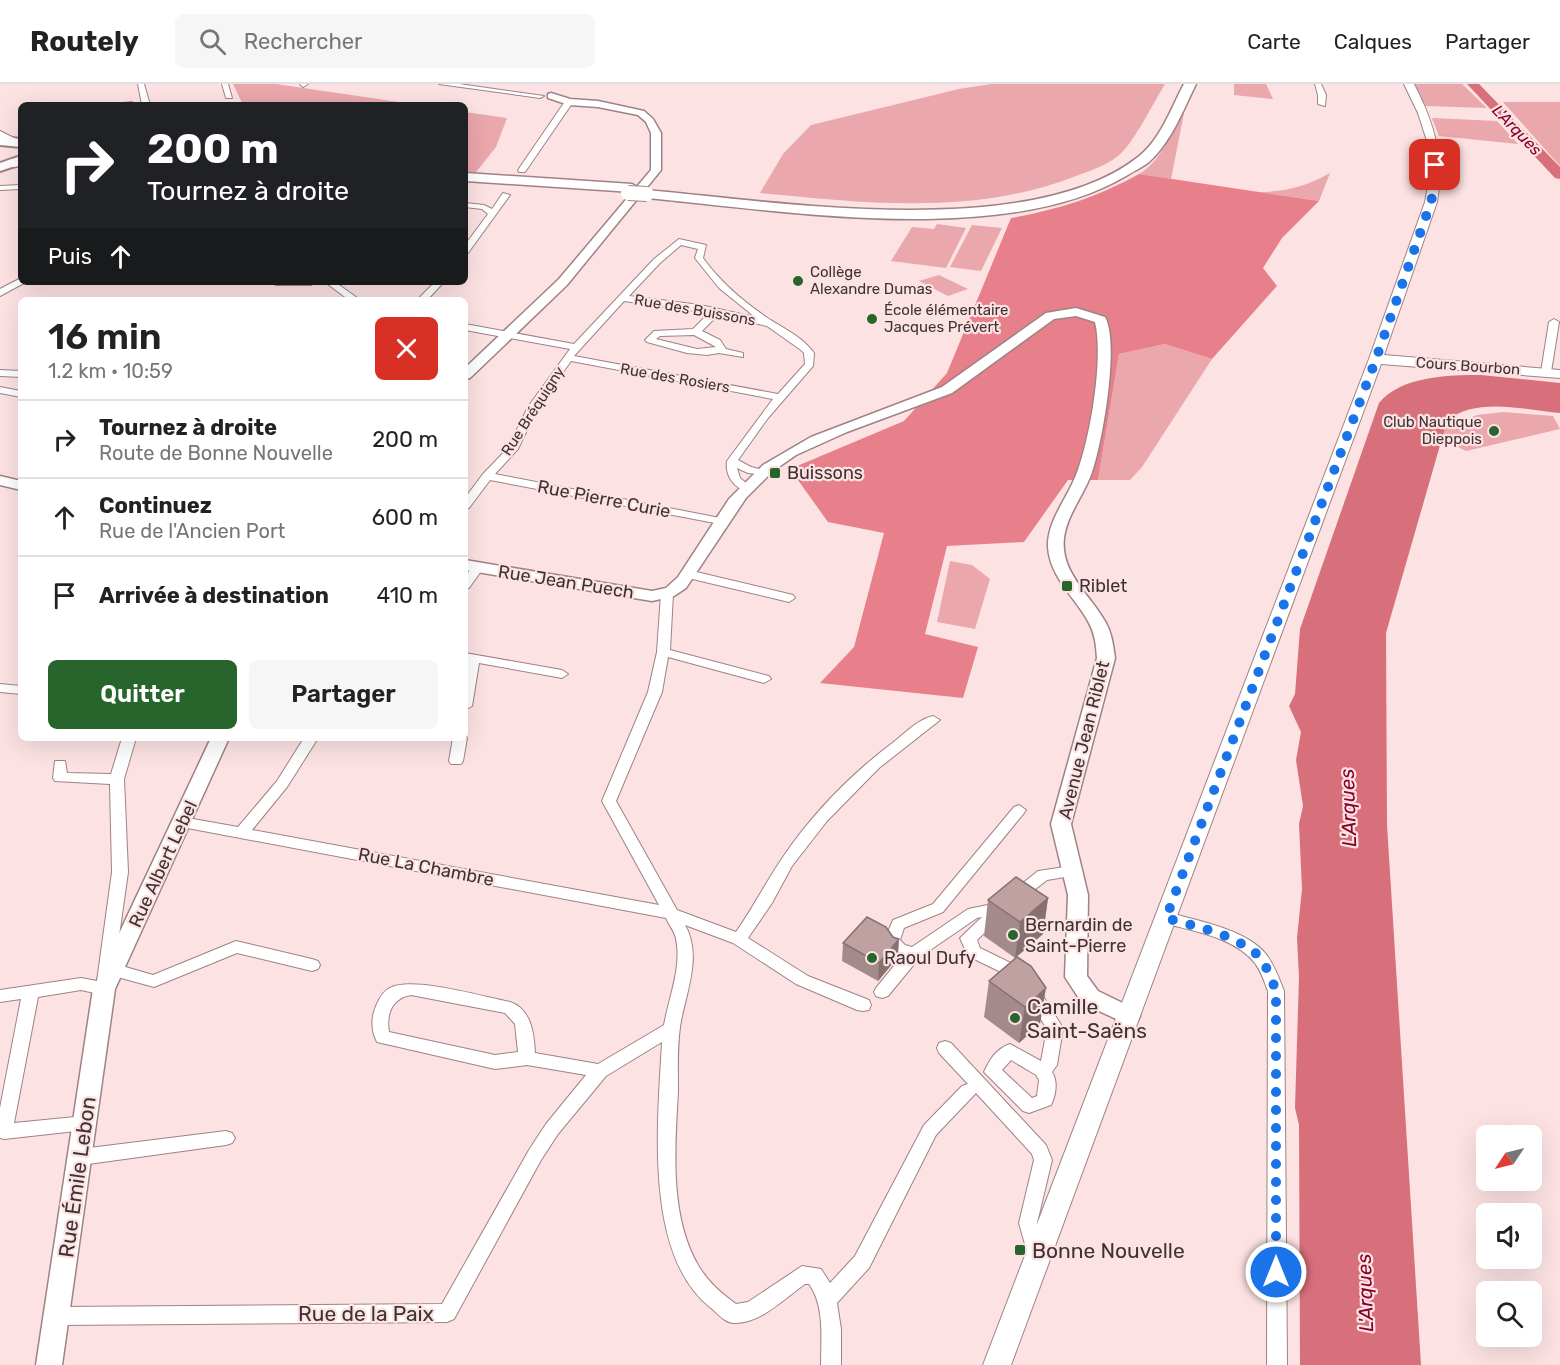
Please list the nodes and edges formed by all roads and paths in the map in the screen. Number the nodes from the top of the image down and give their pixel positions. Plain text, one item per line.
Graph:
1 (141, 84) edge
2 (225, 84) edge
3 (442, 84) edge
4 (468, 84) edge
5 (1177, 84) edge
6 (1190, 84) edge
7 (1318, 84) edge
8 (1409, 84) edge
9 (546, 93) edge
10 (229, 96) dead end
11 (145, 102) edge
12 (569, 102) junction
13 (1322, 104) dead end
14 (0, 134) edge
15 (11, 142) edge
16 (522, 170) dead end
17 (468, 179) edge
18 (18, 187) edge
19 (0, 188) edge
20 (648, 192) junction
21 (506, 195) dead end
22 (468, 205) edge
23 (492, 213) junction
24 (468, 246) edge
25 (18, 283) edge
26 (332, 285) edge
27 (437, 285) edge
28 (0, 292) edge
29 (350, 297) edge
30 (425, 297) edge
31 (621, 298) junction
32 (715, 312) junction
33 (770, 322) junction
34 (1554, 322) dead end
35 (468, 327) edge
36 (696, 332) junction
37 (509, 334) junction
38 (576, 347) junction
39 (718, 350) junction
40 (740, 356) dead end
41 (568, 358) junction
42 (1376, 359) junction
43 (468, 372) edge
44 (0, 373) edge
45 (1553, 373) edge
46 (18, 374) edge
47 (0, 390) edge
48 (18, 393) edge
49 (782, 398) junction
50 (732, 461) junction
51 (763, 473) junction
52 (487, 476) junction
53 (0, 480) edge
54 (18, 485) edge
55 (746, 488) junction
56 (468, 502) edge
57 (720, 521) junction
58 (471, 566) edge
59 (688, 574) junction
60 (667, 594) junction
61 (789, 598) dead end
62 (663, 652) junction
63 (469, 658) edge
64 (562, 674) dead end
65 (764, 679) dead end
66 (0, 688) edge
67 (18, 690) edge
68 (933, 720) dead end
69 (128, 741) edge
70 (219, 741) edge
71 (309, 741) edge
72 (459, 741) edge
73 (456, 761) dead end
74 (60, 764) dead end
75 (117, 779) junction
76 (1019, 810) dead end
77 (182, 822) junction
78 (242, 832) junction
79 (1072, 871) junction
80 (1002, 908) junction
81 (669, 913) junction
82 (1166, 918) junction
83 (739, 939) junction
84 (914, 953) junction
85 (312, 965) dead end
86 (109, 980) junction
87 (31, 992) junction
88 (882, 992) dead end
89 (0, 996) edge
90 (863, 1005) dead end
91 (1129, 1016) junction
92 (672, 1028) junction
93 (945, 1048) dead end
94 (527, 1058) junction
95 (1042, 1070) dead end
96 (600, 1071) junction
97 (969, 1092) dead end
98 (85, 1123) junction
99 (226, 1138) dead end
100 (81, 1157) junction
101 (1037, 1258) junction
102 (828, 1299) junction
103 (58, 1316) junction
104 (49, 1365) edge
105 (831, 1365) edge
106 (996, 1365) edge
107 (1277, 1365) edge

1 - 11 street
2 - 10 street
3 - 9 street
4 - 9 street
5 - 20 highway
6 - 20 highway
7 - 13 street
8 - 42 main road
9 - 12 street
12 - 16 street
12 - 37 street
14 - 15 main road
17 - 20 highway, bridge
18 - 19 street
21 - 23 street
22 - 23 street
23 - 24 street
25 - 28 street
26 - 29 street
27 - 30 street
31 - 32 street, Rue des Buissons
31 - 33 street, Rue Bréquigny
31 - 38 street, Rue Bréquigny
32 - 33 street, Rue des Buissons
32 - 36 street
33 - 49 street
34 - 45 street
35 - 37 street
36 - 39 street
36 - 39 street
37 - 38 street
37 - 43 street
38 - 41 street, Rue Bréquigny
39 - 40 street
41 - 49 street, Rue des Rosiers
41 - 52 street, Rue Bréquigny
42 - 45 main road, Cours Bourbon
42 - 82 main road
44 - 46 street
47 - 48 street
49 - 50 street
50 - 51 street
50 - 55 street
51 - 55 street, Avenue Jean Riblet
51 - 79 street, Avenue Jean Riblet
52 - 56 street, Rue Bréquigny
52 - 57 street, Rue Pierre Curie
53 - 54 street
55 - 57 street, Avenue Jean Riblet
57 - 59 street, Avenue Jean Riblet
58 - 60 street, Rue Jean Puech
59 - 60 street, Avenue Jean Riblet
59 - 61 street
60 - 62 street
62 - 65 street
62 - 81 street
63 - 64 street
66 - 67 street
68 - 83 street
69 - 75 street
70 - 77 street, Rue Albert Lebel
71 - 78 street
72 - 73 street
74 - 75 street
75 - 86 street
76 - 84 street
77 - 78 street, Rue La Chambre
77 - 86 street, Rue Albert Lebel
78 - 81 street, Rue La Chambre
79 - 80 street
79 - 91 street, Avenue Jean Riblet
80 - 84 street
80 - 95 street
81 - 83 street, Rue La Chambre
81 - 92 street
82 - 91 main road
82 - 107 street
83 - 90 street, Rue La Chambre
84 - 88 street
85 - 86 street
86 - 87 street
86 - 98 street, Rue Émile Lebon
87 - 89 street
87 - 98 street
91 - 101 main road
92 - 96 street, Rue de la Paix
92 - 102 street
93 - 101 street
94 - 94 street
94 - 96 street
96 - 103 street, Rue de la Paix
97 - 102 street
98 - 100 street, Rue Émile Lebon
99 - 100 street
100 - 103 street, Rue Émile Lebon
101 - 106 main road
102 - 105 street
103 - 104 street, Rue Émile Lebon

